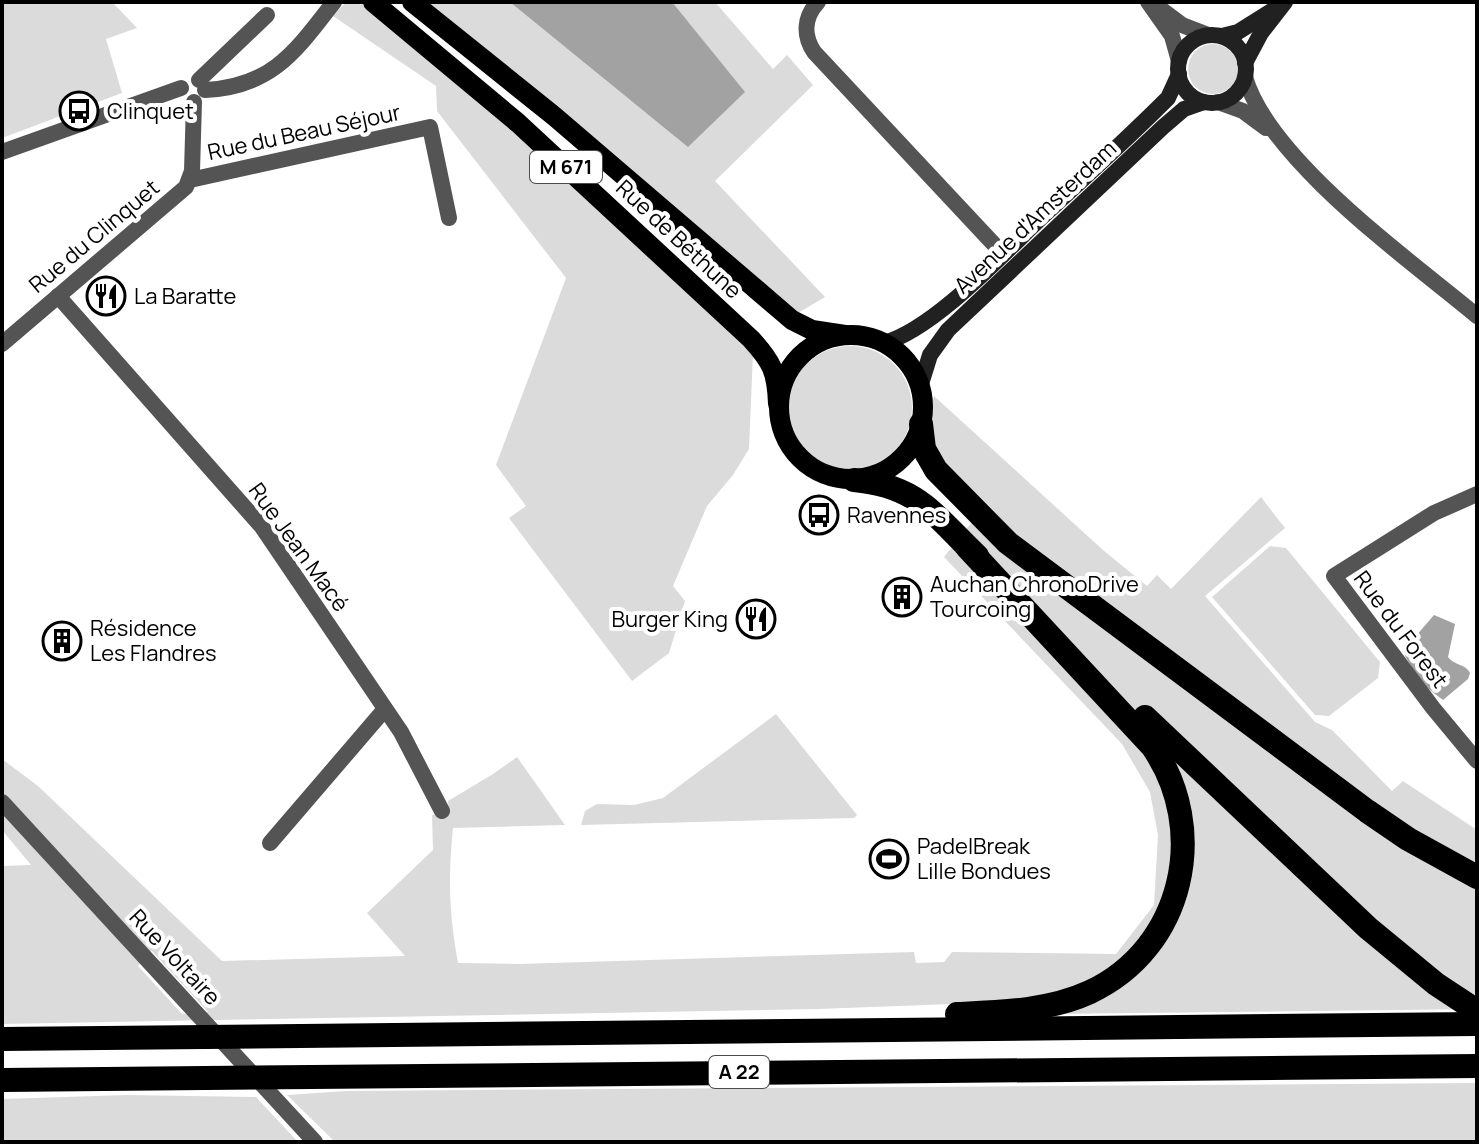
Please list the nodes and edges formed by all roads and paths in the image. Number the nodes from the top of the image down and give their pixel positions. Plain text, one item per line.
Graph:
1 (373, 2) edge
2 (412, 2) edge
3 (818, 2) edge
4 (1150, 2) edge
5 (1285, 2) edge
6 (330, 7) edge
7 (267, 15) dead end
8 (1215, 36) junction
9 (1179, 67) junction
10 (1245, 70) junction
11 (200, 90) junction
12 (1211, 102) junction
13 (1276, 136) junction
14 (2, 152) edge
15 (190, 180) junction
16 (449, 218) dead end
17 (1003, 254) junction
18 (58, 296) junction
19 (1477, 316) edge
20 (845, 335) junction
21 (884, 343) junction
22 (2, 344) edge
23 (920, 387) junction
24 (778, 404) junction
25 (921, 424) junction
26 (854, 480) junction
27 (1477, 494) edge
28 (967, 547) junction
29 (385, 709) junction
30 (1477, 761) edge
31 (2, 802) edge
32 (442, 811) dead end
33 (270, 843) dead end
34 (1477, 877) edge
35 (1477, 1011) edge
36 (1477, 1024) edge
37 (804, 1030) junction
38 (2, 1039) edge
39 (1477, 1066) edge
40 (2, 1080) edge
41 (315, 1142) edge

1 - 24 main road, Rue de Béthune / M 671
2 - 20 main road, Rue de Béthune / M 671
3 - 17 street
4 - 8 street
4 - 9 street
5 - 8 street
5 - 10 street
6 - 11 street
7 - 11 street
8 - 9 street
8 - 10 street
9 - 12 street
9 - 17 street, Avenue d'Amsterdam
10 - 12 street
10 - 13 street
11 - 14 street
11 - 15 street, Rue du Clinquet
12 - 13 street
12 - 23 street, Avenue d'Amsterdam
13 - 19 street
15 - 16 street, Rue du Beau Séjour
15 - 18 street, Rue du Clinquet
17 - 21 street, Avenue d'Amsterdam
18 - 22 street, Rue du Clinquet
18 - 29 street, Rue Jean Macé
20 - 21 main road
20 - 24 main road
21 - 23 main road
23 - 25 main road
24 - 26 main road
25 - 26 main road
25 - 34 highway
26 - 28 highway
27 - 30 street, Rue du Forest
28 - 35 highway
28 - 37 highway
29 - 32 street, Rue Jean Macé
29 - 33 street
31 - 41 street, Rue Voltaire
36 - 37 highway, A 22
37 - 38 highway, A 22
39 - 40 highway, A 22

